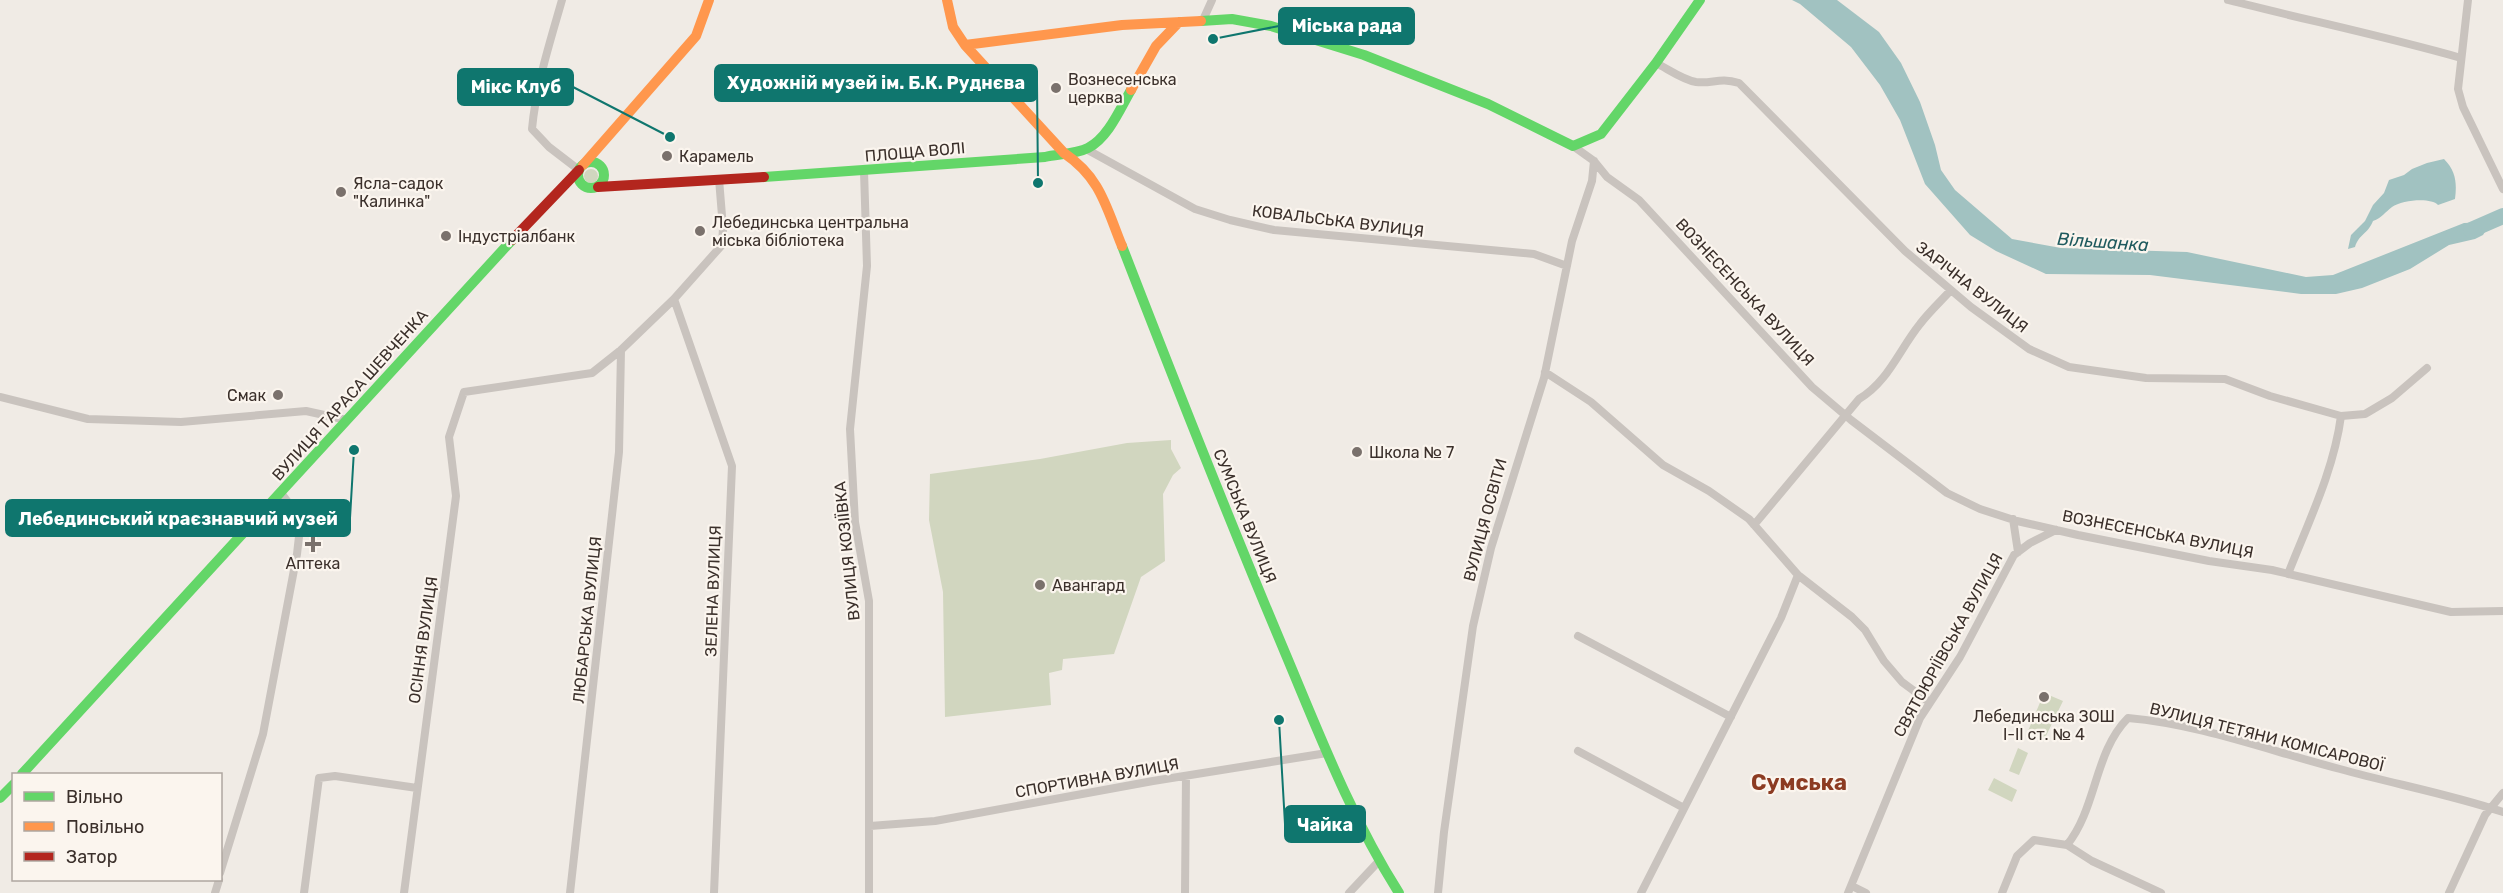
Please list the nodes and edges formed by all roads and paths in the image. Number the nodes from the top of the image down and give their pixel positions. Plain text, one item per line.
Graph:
1 (562, 0) edge
2 (709, 0) edge
3 (947, 0) edge
4 (1212, 0) edge
5 (1700, 0) edge
6 (2228, 0) edge
7 (2468, 0) edge
8 (1203, 20) junction
9 (1179, 22) junction
10 (965, 45) junction
11 (2461, 58) junction
12 (1656, 63) junction
13 (599, 144) junction
14 (1573, 146) junction
15 (1086, 149) junction
16 (1064, 153) junction
17 (1594, 161) junction
18 (581, 167) junction
19 (602, 170) junction
20 (864, 171) junction
21 (719, 178) junction
22 (622, 185) junction
23 (598, 187) junction
24 (586, 188) junction
25 (2503, 189) edge
26 (559, 190) junction
27 (1567, 266) junction
28 (1951, 290) junction
29 (675, 300) junction
30 (621, 350) junction
31 (2427, 368) dead end
32 (1545, 372) junction
33 (0, 397) edge
34 (1846, 415) junction
35 (2341, 416) junction
36 (347, 420) junction
37 (281, 493) junction
38 (2013, 519) junction
39 (1754, 525) junction
40 (2056, 530) junction
41 (2018, 552) junction
42 (2288, 574) junction
43 (1798, 575) junction
44 (2503, 611) edge
45 (1578, 636) dead end
46 (1929, 702) junction
47 (1731, 717) junction
48 (1578, 751) dead end
49 (1327, 753) junction
50 (23, 773) edge
51 (1186, 776) junction
52 (12, 786) edge
53 (417, 788) junction
54 (2503, 793) edge
55 (0, 798) edge
56 (1684, 808) junction
57 (2492, 808) junction
58 (2503, 812) edge
59 (870, 826) junction
60 (2067, 845) junction
61 (1379, 861) junction
62 (222, 867) edge
63 (1850, 890) edge
64 (304, 893) edge
65 (404, 893) edge
66 (570, 893) edge
67 (714, 893) edge
68 (869, 893) edge
69 (1185, 893) edge
70 (1349, 893) edge
71 (1399, 893) edge
72 (1438, 893) edge
73 (1641, 893) edge
74 (1866, 893) edge
75 (2002, 893) edge
76 (2161, 893) edge
77 (2449, 893) edge

1 - 18 street
2 - 13 main road, ВУЛИЦЯ ТАРАСА ШЕВЧЕНКА
3 - 10 main road
4 - 8 street
5 - 12 main road
6 - 11 street
7 - 11 street
8 - 9 main road, ВОЗНЕСЕНСЬКА ВУЛИЦЯ
8 - 14 main road, ВОЗНЕСЕНСЬКА ВУЛИЦЯ
9 - 10 main road, ВОЗНЕСЕНСЬКА ВУЛИЦЯ
9 - 15 main road
10 - 16 main road
11 - 25 street
12 - 14 main road
12 - 28 street, ЗАРІЧНА ВУЛИЦЯ
13 - 18 main road, ВУЛИЦЯ ТАРАСА ШЕВЧЕНКА
13 - 19 main road
14 - 17 street, ВОЗНЕСЕНСЬКА ВУЛИЦЯ
15 - 16 main road, ПЛОЩА ВОЛІ
15 - 27 street, КОВАЛЬСЬКА ВУЛИЦЯ
16 - 20 main road, ПЛОЩА ВОЛІ
16 - 49 main road, СУМСЬКА ВУЛИЦЯ
17 - 27 street, ВУЛИЦЯ ОСВІТИ
17 - 34 street, ВОЗНЕСЕНСЬКА ВУЛИЦЯ
18 - 19 main road
18 - 24 main road
18 - 26 main road, ВУЛИЦЯ ТАРАСА ШЕВЧЕНКА
19 - 22 main road
19 - 23 main road
20 - 21 main road, ПЛОЩА ВОЛІ
20 - 59 street, ВУЛИЦЯ КОЗІЇВКА
21 - 22 main road, ПЛОЩА ВОЛІ
21 - 29 street
22 - 23 main road, ПЛОЩА ВОЛІ
23 - 24 main road, ПЛОЩА ВОЛІ
24 - 26 main road, ПЛОЩА ВОЛІ
26 - 36 main road, ВУЛИЦЯ ТАРАСА ШЕВЧЕНКА
27 - 32 street, ВУЛИЦЯ ОСВІТИ
28 - 34 street
28 - 35 street, ЗАРІЧНА ВУЛИЦЯ
29 - 30 street
29 - 67 street, ЗЕЛЕНА ВУЛИЦЯ
30 - 53 street, ОСІННЯ ВУЛИЦЯ
30 - 66 street, ЛЮБАРСЬКА ВУЛИЦЯ
31 - 35 street, ЗАРІЧНА ВУЛИЦЯ
32 - 39 street
32 - 72 street, ВУЛИЦЯ ОСВІТИ
33 - 36 street
34 - 38 street, ВОЗНЕСЕНСЬКА ВУЛИЦЯ
34 - 39 street
35 - 42 street
36 - 37 main road, ВУЛИЦЯ ТАРАСА ШЕВЧЕНКА
37 - 50 main road, ВУЛИЦЯ ТАРАСА ШЕВЧЕНКА
37 - 62 street
38 - 40 street, ВОЗНЕСЕНСЬКА ВУЛИЦЯ
38 - 41 street
39 - 43 street
40 - 41 street, СВЯТОЮРІЇВСЬКА ВУЛИЦЯ
40 - 42 street, ВОЗНЕСЕНСЬКА ВУЛИЦЯ
41 - 46 street, СВЯТОЮРІЇВСЬКА ВУЛИЦЯ
42 - 44 street, ВОЗНЕСЕНСЬКА ВУЛИЦЯ
43 - 46 street
43 - 47 street
45 - 47 street
46 - 63 street, СВЯТОЮРІЇВСЬКА ВУЛИЦЯ
47 - 56 street
48 - 56 street
49 - 51 street, СПОРТИВНА ВУЛИЦЯ
49 - 61 main road, СУМСЬКА ВУЛИЦЯ
51 - 59 street, СПОРТИВНА ВУЛИЦЯ
51 - 69 street
52 - 55 main road
53 - 64 street
53 - 65 street, ОСІННЯ ВУЛИЦЯ
54 - 57 street
56 - 73 street
57 - 58 street, ВУЛИЦЯ ТЕТЯНИ КОМІСАРОВОЇ
57 - 60 street, ВУЛИЦЯ ТЕТЯНИ КОМІСАРОВОЇ
57 - 77 street
59 - 68 street, ВУЛИЦЯ КОЗІЇВКА
60 - 75 street
60 - 76 street
61 - 70 street
61 - 71 main road, СУМСЬКА ВУЛИЦЯ
63 - 74 street

